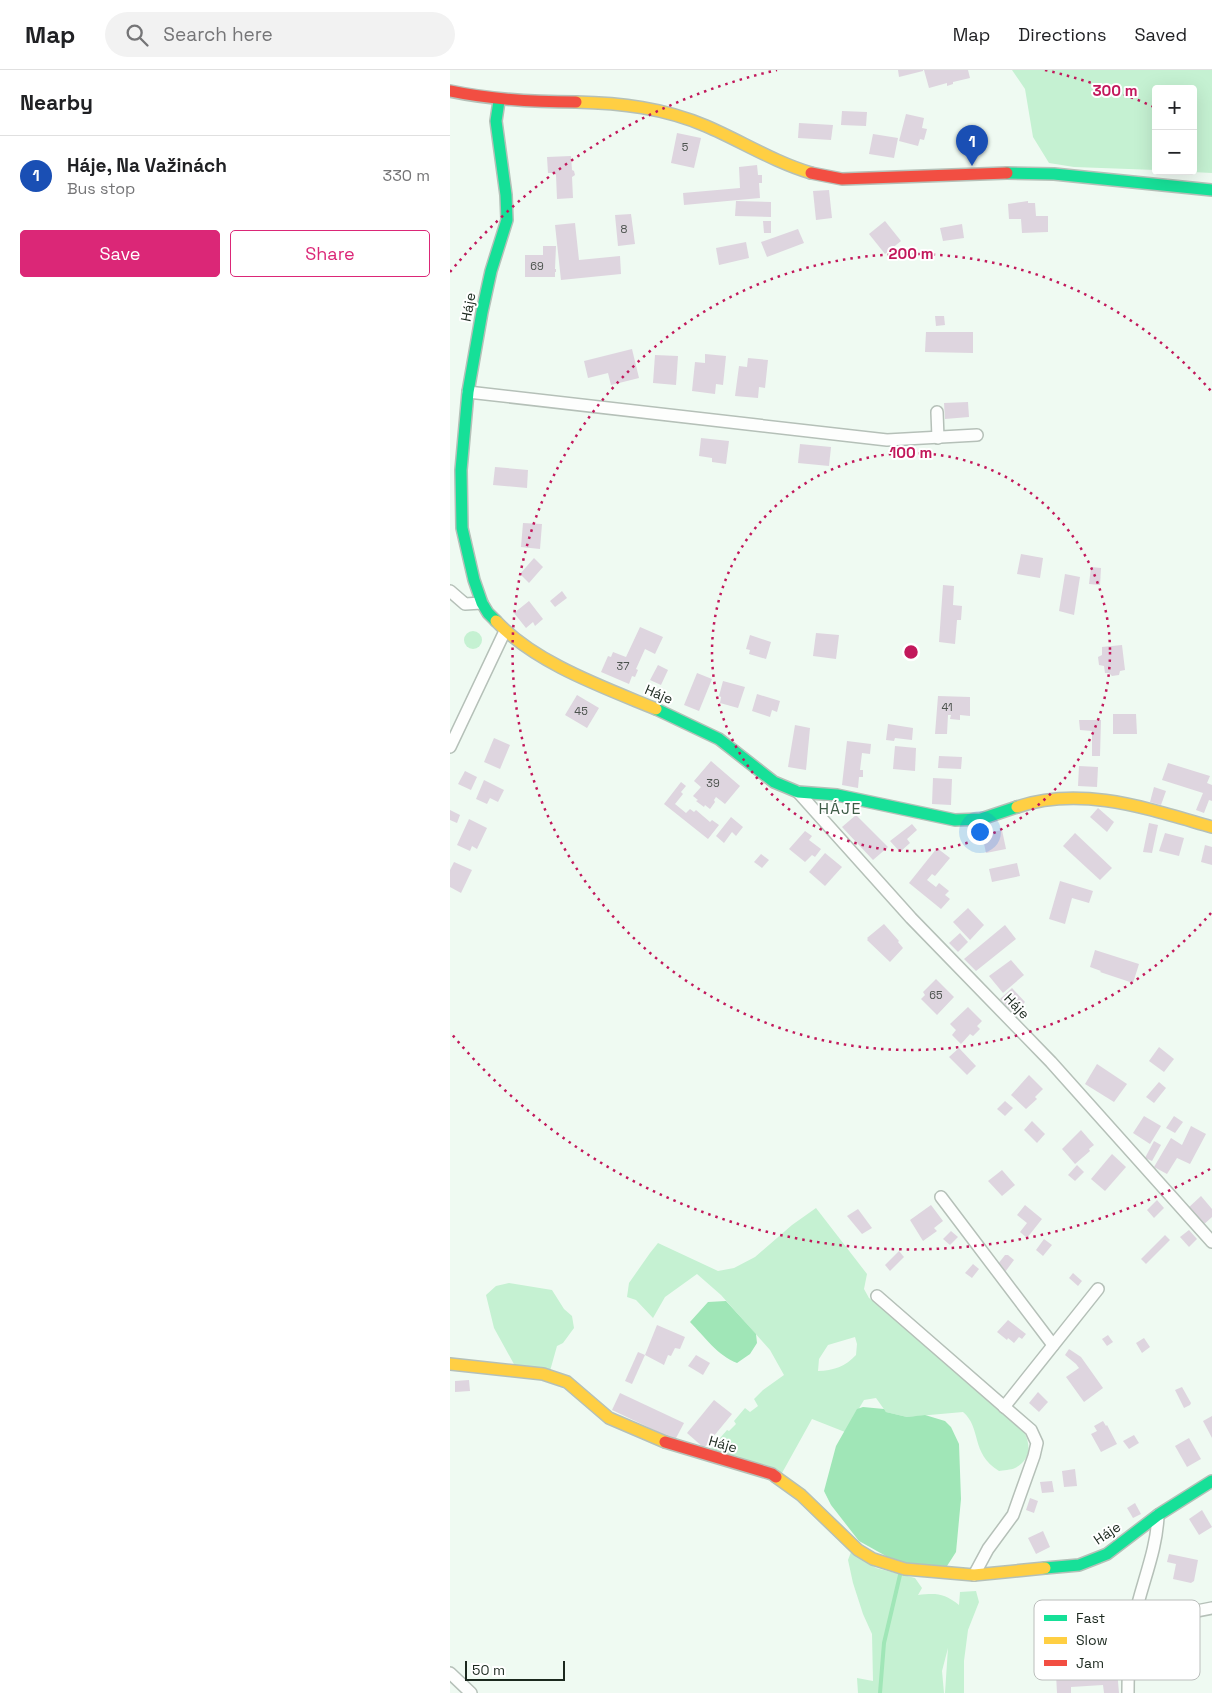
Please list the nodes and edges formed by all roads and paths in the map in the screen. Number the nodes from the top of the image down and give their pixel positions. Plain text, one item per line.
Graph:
1 (450, 91) edge
2 (499, 101) junction
3 (1212, 190) edge
4 (468, 392) junction
5 (937, 412) dead end
6 (977, 435) dead end
7 (938, 438) junction
8 (450, 591) edge
9 (482, 603) junction
10 (505, 631) junction
11 (450, 748) edge
12 (798, 792) junction
13 (1212, 826) edge
14 (941, 1197) dead end
15 (1212, 1242) edge
16 (1098, 1289) dead end
17 (877, 1296) dead end
18 (1053, 1345) junction
19 (450, 1364) edge
20 (1004, 1407) junction
21 (1212, 1481) edge
22 (1158, 1515) junction
23 (974, 1575) junction
24 (1139, 1600) edge
25 (450, 1673) edge
26 (1128, 1680) edge
27 (471, 1693) edge
28 (1128, 1693) edge

1 - 2 street
2 - 3 street
2 - 4 street, Háje
4 - 7 street
4 - 9 street, Háje
5 - 7 street
6 - 7 street
8 - 9 street
9 - 10 street, Háje
10 - 11 street
10 - 12 street, Háje
12 - 13 street, Háje
12 - 15 street, Háje
14 - 18 street
16 - 18 street
17 - 20 street
18 - 20 street
19 - 23 street, Háje
20 - 23 street
21 - 22 street, Háje
22 - 23 street, Háje
22 - 24 street
25 - 27 street
26 - 28 street

